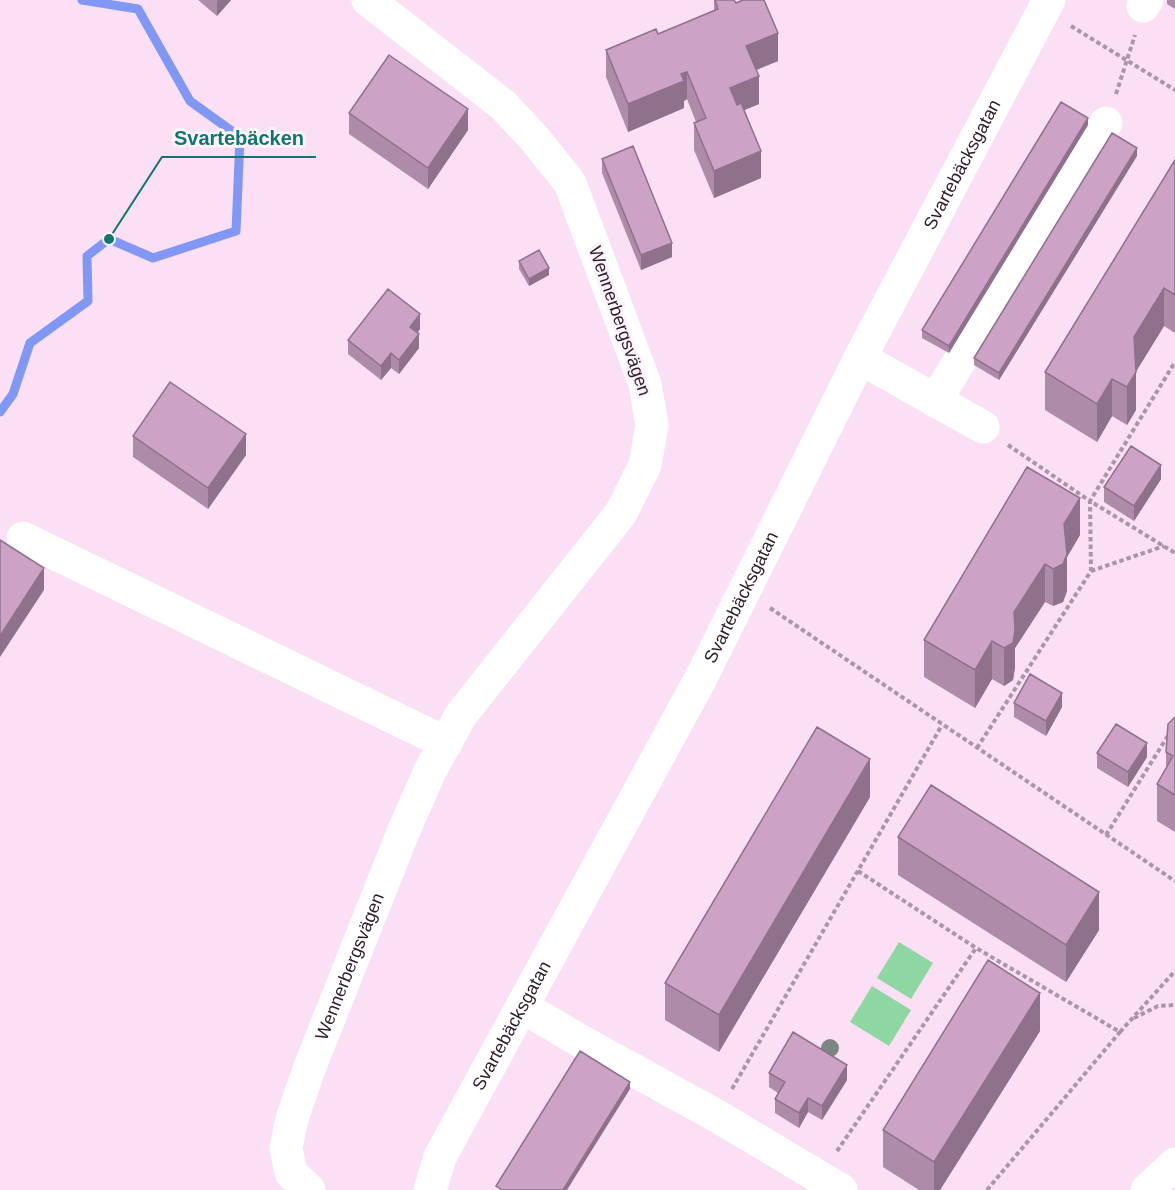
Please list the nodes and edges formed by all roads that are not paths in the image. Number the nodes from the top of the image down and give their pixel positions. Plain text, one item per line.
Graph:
1 (368, 0) edge
2 (1046, 4) edge
3 (1106, 123) road end
4 (860, 358) junction
5 (935, 401) junction
6 (983, 427) road end
7 (23, 538) dead end
8 (446, 743) junction
9 (523, 1007) junction
10 (1175, 1164) edge
11 (830, 1184) edge
12 (309, 1190) edge
13 (430, 1190) edge
14 (1147, 1190) edge

1 - 8 street, Wennerbergsvägen
2 - 4 street, Svartebäcksgatan
3 - 5 street
4 - 5 street
4 - 9 street, Svartebäcksgatan
5 - 6 street
7 - 8 street
8 - 12 street, Wennerbergsvägen
9 - 11 street
9 - 13 street, Svartebäcksgatan
10 - 14 street

